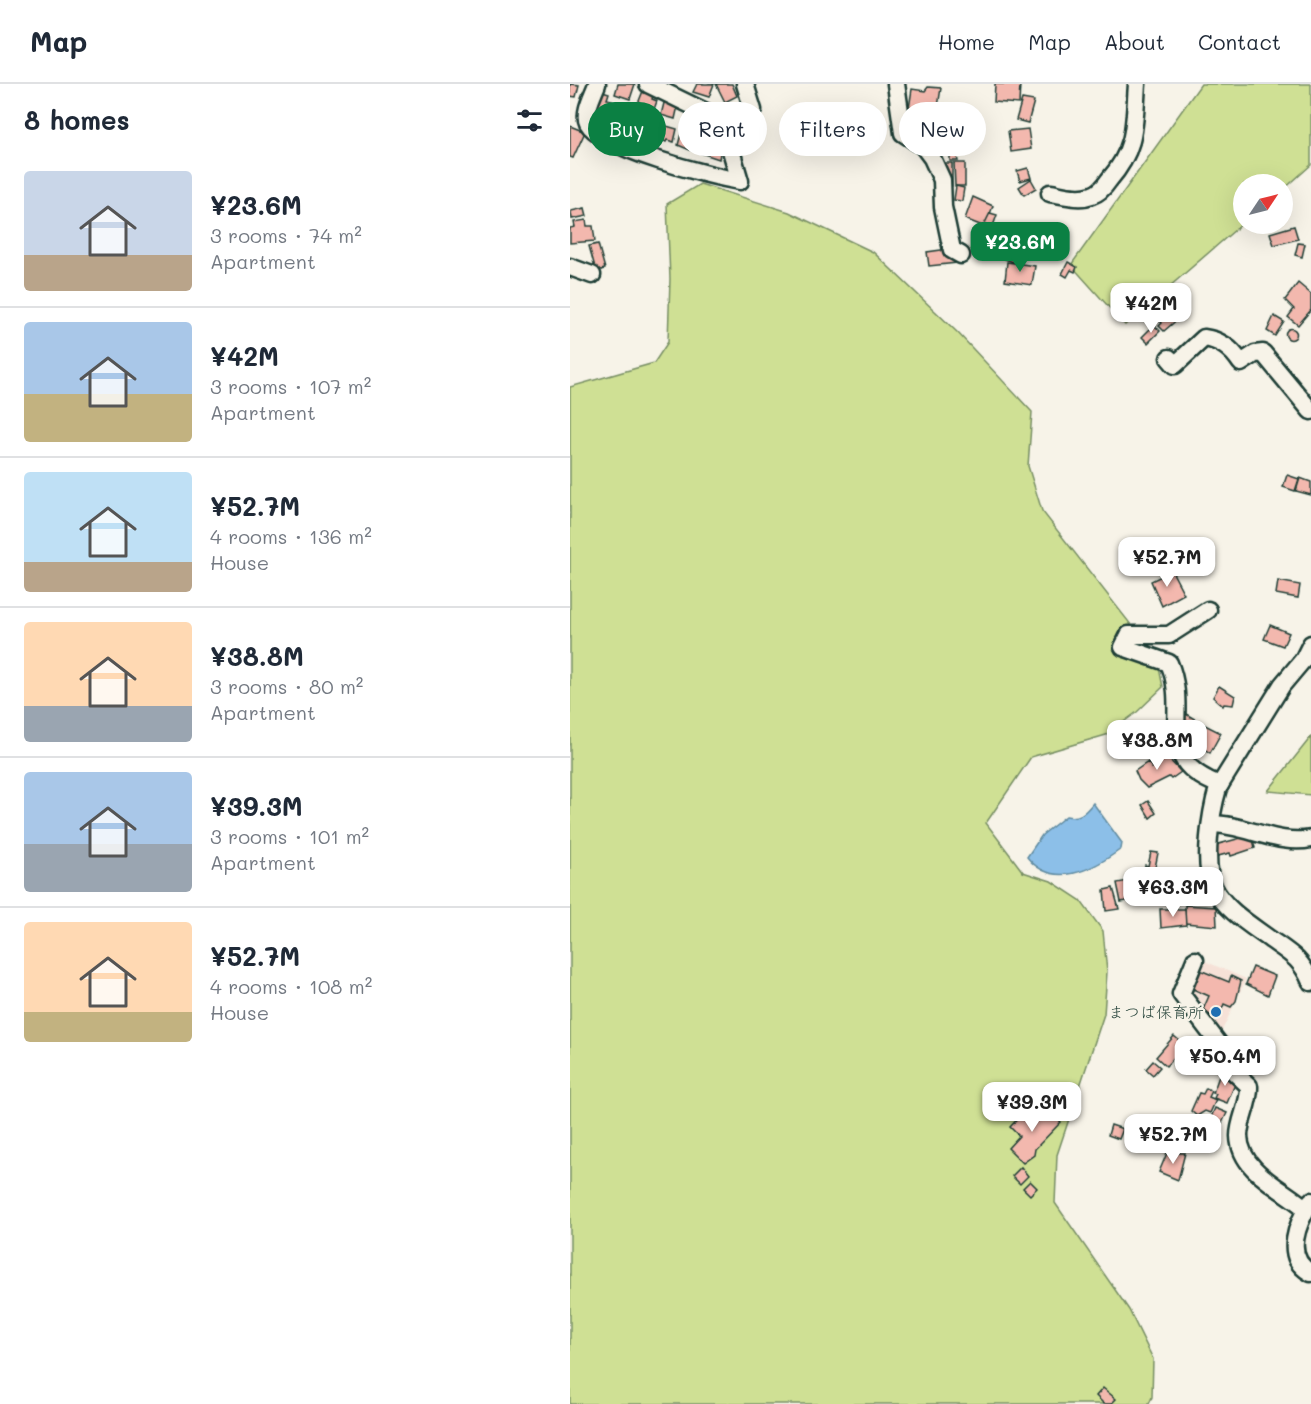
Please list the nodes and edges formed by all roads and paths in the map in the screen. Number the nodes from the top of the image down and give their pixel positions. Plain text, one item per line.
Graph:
1 (597, 84) edge
2 (648, 84) edge
3 (744, 84) edge
4 (896, 84) edge
5 (1137, 84) edge
6 (685, 102) edge
7 (750, 102) edge
8 (732, 156) edge
9 (1050, 193) dead end
10 (961, 255) dead end
11 (570, 267) edge
12 (592, 275) dead end
13 (1169, 358) dead end
14 (1311, 411) edge
15 (1208, 610) dead end
16 (1311, 645) edge
17 (1220, 785) junction
18 (1211, 824) junction
19 (1311, 839) edge
20 (1195, 960) dead end
21 (1311, 982) edge
22 (1308, 1205) edge
23 (1311, 1274) edge

1 - 8 street
2 - 6 street
3 - 7 street
4 - 10 street
5 - 9 street
11 - 12 street
13 - 14 street
15 - 17 street
16 - 17 street
17 - 18 street
18 - 19 street
18 - 21 street
20 - 22 street
22 - 23 street

